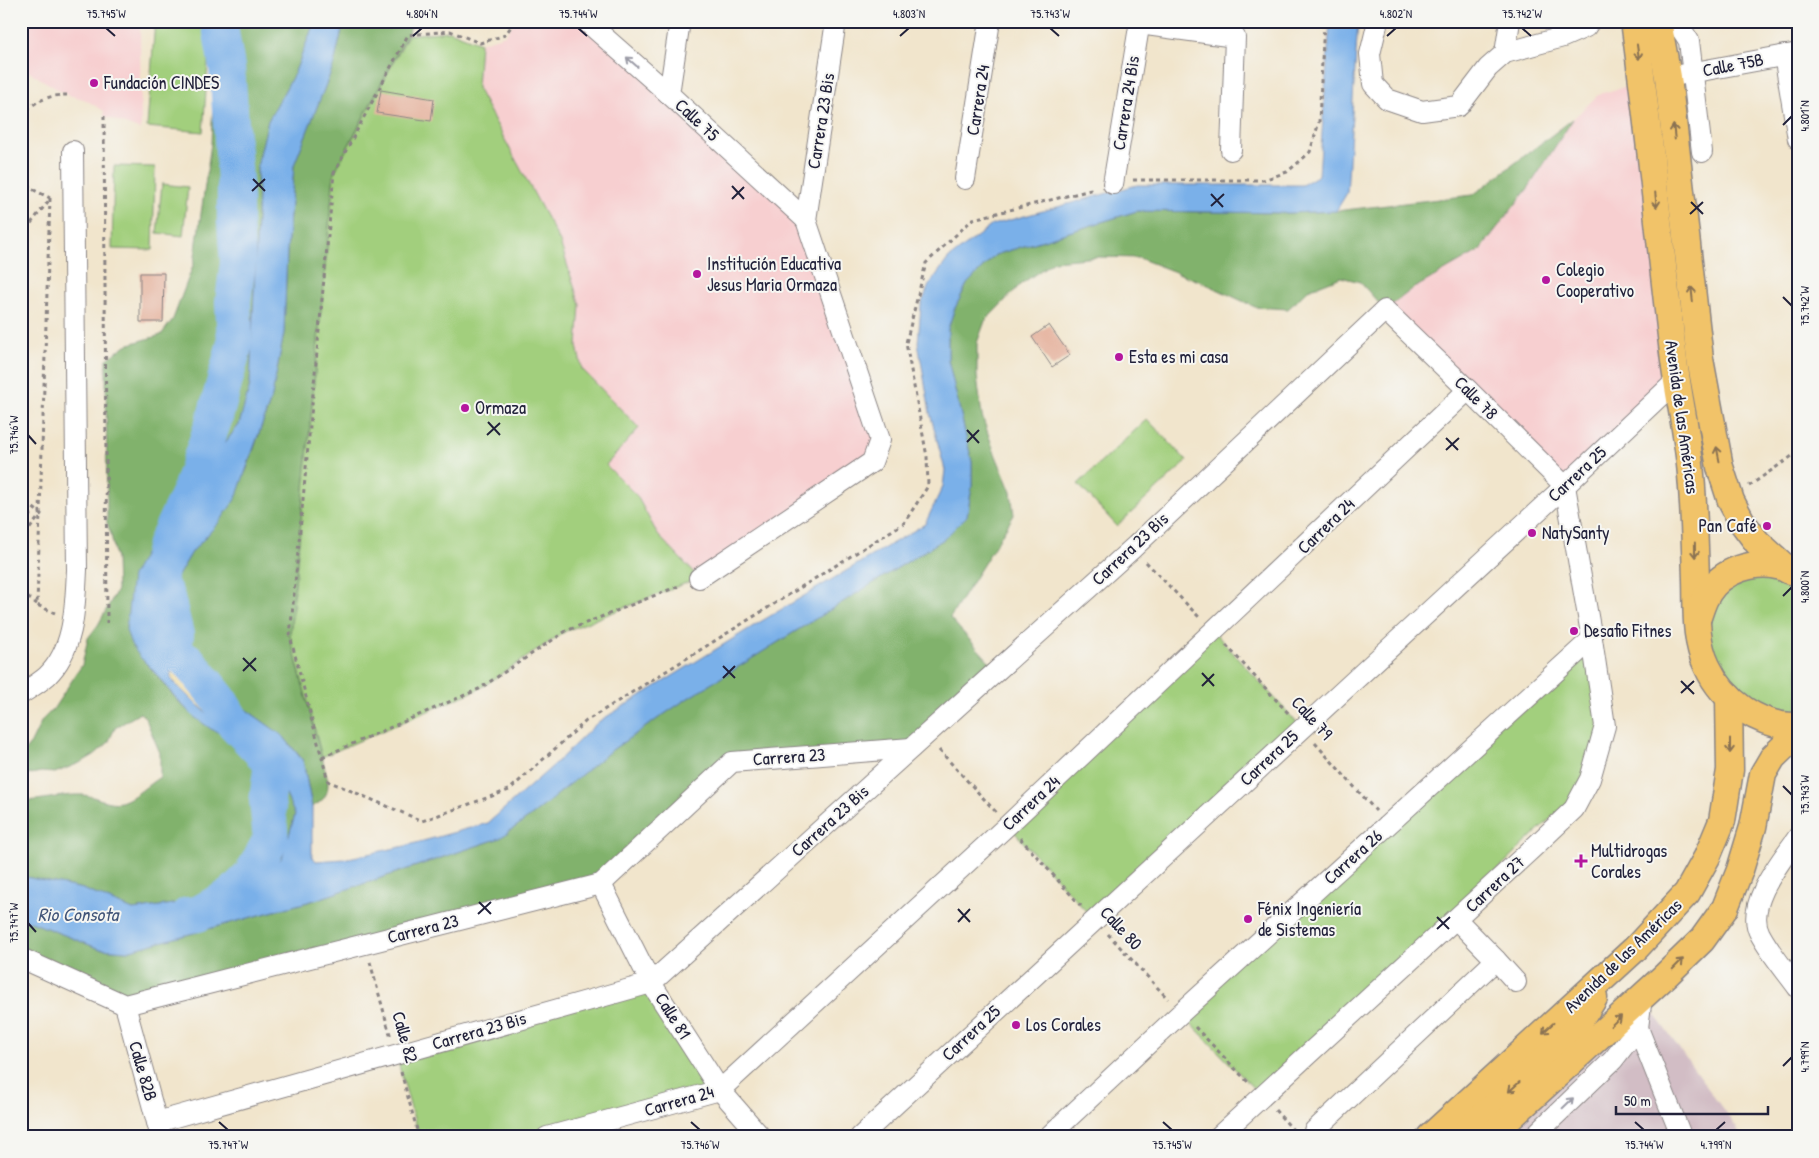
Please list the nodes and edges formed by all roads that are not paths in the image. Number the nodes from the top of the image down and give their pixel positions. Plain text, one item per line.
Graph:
1 (586, 21) edge
2 (680, 21) edge
3 (836, 21) edge
4 (990, 21) edge
5 (1378, 21) edge
6 (1510, 21) edge
7 (1590, 21) edge
8 (1634, 21) edge
9 (1658, 21) edge
10 (1676, 21) edge
11 (1139, 22) edge
12 (1505, 54) junction
13 (1791, 54) edge
14 (1693, 72) junction
15 (1668, 77) junction
16 (669, 94) junction
17 (1798, 139) edge
18 (1231, 150) dead end
19 (73, 151) dead end
20 (1702, 152) dead end
21 (965, 179) dead end
22 (1113, 184) dead end
23 (806, 220) junction
24 (1385, 310) joint
25 (1677, 380) junction
26 (1468, 390) junction
27 (1564, 486) junction
28 (1793, 574) edge
29 (698, 578) road end
30 (1697, 620) junction
31 (1592, 639) junction
32 (21, 694) edge
33 (1729, 697) junction
34 (1798, 726) edge
35 (1798, 732) edge
36 (910, 748) junction
37 (1798, 837) edge
38 (601, 884) junction
39 (1456, 919) junction
40 (21, 958) edge
41 (1496, 960) junction
42 (1612, 970) junction
43 (652, 982) junction
44 (1516, 982) dead end
45 (1798, 988) edge
46 (1642, 997) junction
47 (125, 1005) junction
48 (1638, 1028) junction
49 (720, 1090) junction
50 (159, 1129) edge
51 (1307, 1134) edge
52 (547, 1137) edge
53 (761, 1137) edge
54 (860, 1137) edge
55 (1048, 1137) edge
56 (1218, 1137) edge
57 (1430, 1137) edge
58 (1460, 1137) edge
59 (1489, 1137) edge
60 (1533, 1137) edge
61 (1676, 1137) edge

16 -> 1 street, Calle 75
2 - 16 street
3 - 23 street, Carrera 23 Bis
4 - 21 street, Carrera 24
5 - 12 street
6 - 12 street
7 - 12 street
8 -> 25 main road, Avenida de las Américas
9 - 15 main road, Avenida de las Américas
10 - 14 street
11 - 18 street
11 - 22 street, Carrera 24 Bis
13 - 14 street, Calle 75B
13 - 17 street
14 - 15 street, Calle 75B
14 - 20 street
28 -> 15 main road, Avenida de las Américas
16 - 23 street, Calle 75
19 - 32 street
23 - 29 street
24 - 26 street, Calle 78
24 - 36 street, Carrera 23 Bis
25 - 27 street, Carrera 25
25 -> 30 main road, Avenida de las Américas
26 - 27 street, Calle 78
26 - 49 street, Carrera 24
27 - 31 street, Carrera 27
27 - 54 street, Carrera 25
28 - 30 main road
30 - 33 main road, Avenida de las Américas
31 - 39 street, Carrera 27
31 - 55 street, Carrera 26
33 - 34 main road
33 -> 42 main road, Avenida de las Américas
46 -> 35 main road
36 - 38 street, Carrera 23
36 - 43 street, Carrera 23 Bis
37 - 45 street
38 - 43 street, Calle 81
38 - 47 street, Carrera 23
39 - 41 street
39 - 56 street, Carrera 27
40 - 47 street
41 - 44 street
41 - 51 street
42 -> 57 main road, Avenida de las Américas
42 -> 58 main road
43 - 49 street, Calle 81
43 - 50 street, Carrera 23 Bis
46 - 48 street
59 -> 46 main road
47 - 50 street, Calle 82B
60 -> 48 street
48 - 61 street
49 - 52 street, Carrera 24
49 - 53 street, Calle 81

